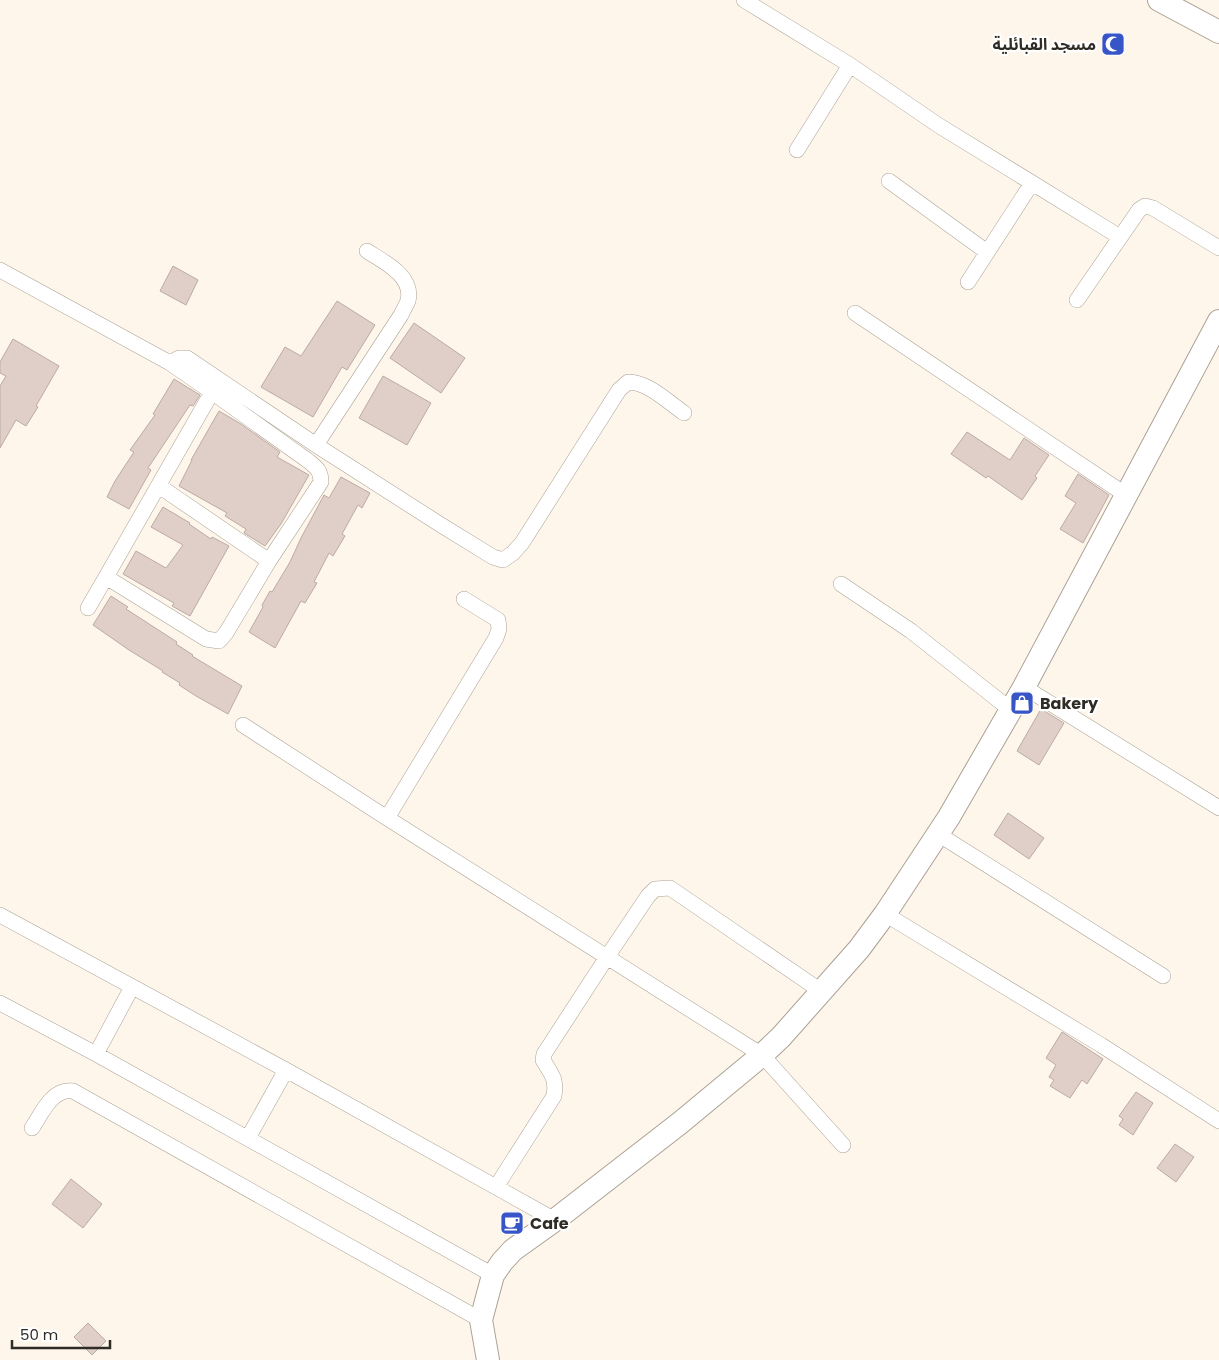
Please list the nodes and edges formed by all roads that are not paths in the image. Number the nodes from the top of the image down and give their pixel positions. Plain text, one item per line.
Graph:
1 (746, 0) edge
2 (1159, 0) edge
3 (1219, 32) edge
4 (850, 65) junction
5 (797, 150) dead end
6 (889, 181) dead end
7 (1032, 184) junction
8 (1120, 237) junction
9 (1219, 248) edge
10 (367, 251) dead end
11 (987, 252) junction
12 (0, 270) edge
13 (968, 282) dead end
14 (1077, 300) dead end
15 (856, 313) dead end
16 (1219, 322) edge
17 (170, 363) junction
18 (212, 392) junction
19 (684, 413) dead end
20 (316, 445) junction
21 (159, 486) junction
22 (1126, 495) junction
23 (269, 561) junction
24 (106, 577) junction
25 (841, 584) dead end
26 (464, 599) dead end
27 (88, 608) dead end
28 (1024, 687) junction
29 (1011, 710) junction
30 (243, 725) dead end
31 (1219, 808) edge
32 (387, 818) junction
33 (938, 834) junction
34 (885, 914) junction
35 (0, 915) edge
36 (606, 957) junction
37 (1163, 976) dead end
38 (132, 987) junction
39 (822, 991) junction
40 (0, 1003) edge
41 (96, 1054) junction
42 (762, 1055) junction
43 (286, 1070) junction
44 (1219, 1121) edge
45 (32, 1128) dead end
46 (248, 1138) junction
47 (843, 1145) dead end
48 (496, 1187) junction
49 (555, 1220) junction
50 (493, 1275) junction
51 (481, 1320) junction
52 (488, 1360) edge

1 - 4 street
2 - 3 main road
4 - 5 street
4 - 7 street
6 - 11 street
7 - 8 street
7 - 11 street
8 - 9 street
8 - 14 street
10 - 20 street
11 - 13 street
12 - 17 street
15 - 22 street
16 - 22 main road
17 - 18 street
17 - 20 street
18 - 21 street
18 - 23 street
19 - 20 street
21 - 23 street
21 - 24 street
22 - 28 main road
23 - 24 street
24 - 27 street
25 - 29 street
26 - 32 street
28 - 29 main road
28 - 31 street
29 - 33 main road
30 - 32 street
32 - 36 street
33 - 34 main road
33 - 37 street
34 - 39 main road
34 - 44 street
35 - 38 street
36 - 39 street
36 - 42 street
36 - 48 street
38 - 41 street
38 - 43 street
39 - 42 main road
40 - 41 street
41 - 46 street
42 - 47 street
42 - 49 main road
43 - 46 street
43 - 48 street
45 - 51 street
46 - 50 street
48 - 49 street
49 - 50 main road
50 - 51 main road
51 - 52 main road

